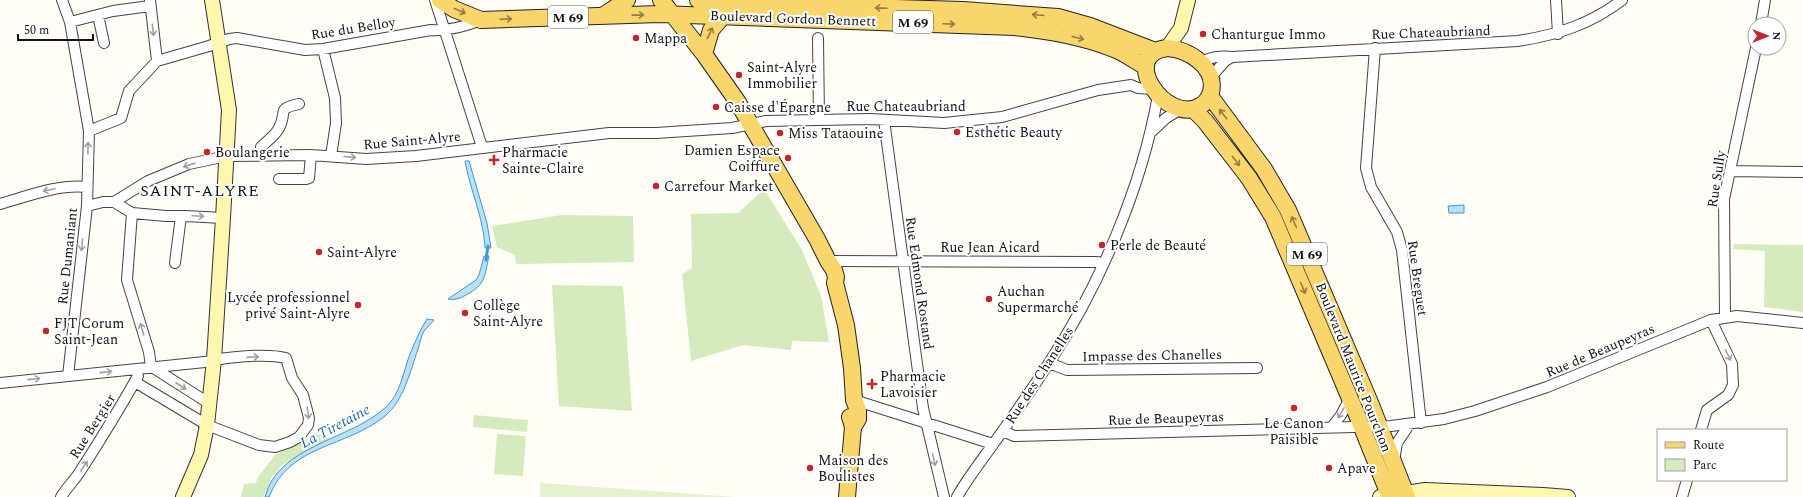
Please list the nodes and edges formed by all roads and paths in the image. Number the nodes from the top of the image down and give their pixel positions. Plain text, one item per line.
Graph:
1 (62, 0) edge
2 (212, 0) edge
3 (435, 0) edge
4 (440, 0) edge
5 (627, 0) edge
6 (661, 0) edge
7 (701, 0) edge
8 (1188, 0) edge
9 (1556, 0) edge
10 (1622, 0) edge
11 (1766, 0) edge
12 (150, 3) edge
13 (98, 14) junction
14 (604, 15) junction
15 (673, 15) junction
16 (723, 16) junction
17 (1763, 16) edge
18 (481, 20) junction
19 (70, 22) junction
20 (1181, 28) junction
21 (444, 31) junction
22 (1558, 34) junction
23 (818, 38) dead end
24 (218, 42) junction
25 (104, 43) dead end
26 (1375, 48) junction
27 (323, 49) junction
28 (1161, 50) junction
29 (704, 54) junction
30 (1754, 56) edge
31 (1232, 57) junction
32 (1194, 58) junction
33 (156, 61) junction
34 (1211, 77) junction
35 (1151, 82) junction
36 (1131, 85) junction
37 (1210, 96) junction
38 (299, 104) dead end
39 (1187, 109) junction
40 (819, 120) junction
41 (884, 120) junction
42 (750, 124) junction
43 (89, 131) junction
44 (1150, 133) junction
45 (482, 147) junction
46 (260, 155) junction
47 (311, 155) junction
48 (227, 156) junction
49 (331, 156) junction
50 (1730, 171) junction
51 (1803, 172) edge
52 (279, 179) dead end
53 (87, 187) junction
54 (114, 202) junction
55 (0, 204) edge
56 (87, 206) junction
57 (132, 213) junction
58 (181, 216) junction
59 (223, 218) junction
60 (828, 261) junction
61 (903, 261) junction
62 (175, 263) dead end
63 (1103, 263) junction
64 (1725, 317) junction
65 (1711, 320) junction
66 (1803, 323) edge
67 (214, 360) junction
68 (1049, 363) junction
69 (149, 367) junction
70 (1257, 368) dead end
71 (68, 376) junction
72 (135, 382) junction
73 (0, 383) edge
74 (1350, 398) junction
75 (854, 400) junction
76 (210, 404) junction
77 (926, 422) junction
78 (1421, 423) junction
79 (207, 425) junction
80 (1409, 425) junction
81 (1379, 426) junction
82 (1332, 427) junction
83 (1362, 427) junction
84 (1701, 429) edge
85 (1003, 431) junction
86 (993, 444) junction
87 (1394, 465) junction
88 (1687, 481) edge
89 (1394, 496) edge
90 (61, 497) edge
91 (183, 497) edge
92 (847, 497) edge
93 (944, 497) edge
94 (957, 497) edge
95 (1568, 497) edge
96 (1682, 497) edge

1 - 19 street, Rue Dumaniant
2 - 24 street
3 - 21 street
4 -> 18 main road, M 69
5 - 14 main road
6 - 15 main road
28 -> 7 main road, Boulevard Gordon Bennett / M 69
8 - 20 street
9 - 22 street
10 - 22 street, Rue Chateaubriand
11 - 17 street
12 - 13 street
12 -> 33 street
13 - 19 street
13 - 25 street
14 -> 15 main road, M 69
18 -> 14 main road, M 69
15 - 16 main road, Boulevard Gordon Bennett / M 69
15 - 29 main road
29 -> 16 main road
16 -> 35 main road, Boulevard Gordon Bennett / M 69
18 - 21 street, Rue du Belloy
19 - 43 street, Rue Dumaniant
20 - 28 street
20 - 32 street
21 - 27 street, Rue du Belloy
21 - 45 street
22 - 26 street, Rue Chateaubriand
23 - 40 street
24 - 27 street, Rue du Belloy
24 - 33 street, Rue du Belloy
24 - 48 street
26 - 31 street, Rue Chateaubriand
26 - 78 street, Rue Breguet
27 - 49 street
28 - 32 main road
28 - 35 main road
29 - 42 main road
30 - 50 street, Rue Sully
31 - 32 street, Rue Chateaubriand
31 - 34 street
32 - 34 main road
33 - 43 street
34 - 37 main road
35 - 36 street, Rue Chateaubriand
35 - 36 street, Rue Chateaubriand
35 - 39 main road
35 - 44 street, Rue des Chanelles
36 - 41 street, Rue Chateaubriand
37 - 39 main road
81 -> 37 main road, Boulevard Maurice Pourchon / M 69
38 - 46 street
39 - 44 street
39 -> 74 main road, Boulevard Maurice Pourchon / M 69
40 - 41 street, Rue Chateaubriand
40 - 42 street, Rue Chateaubriand
41 - 61 street, Rue Edmond Rostand
42 - 45 street, Rue Saint-Alyre
42 - 60 main road
53 -> 43 street, Rue Dumaniant
44 - 63 street, Rue des Chanelles
49 -> 45 street, Rue Saint-Alyre
46 - 47 street, Rue Saint-Alyre
46 - 48 street, Rue Saint-Alyre
47 - 49 street, Rue Saint-Alyre
47 - 52 street
48 -> 54 street, Rue Saint-Alyre
48 - 59 street
50 - 51 street
50 - 64 street, Rue Sully
53 -> 55 street
53 - 56 street, Rue Dumaniant
54 - 56 street, Rue Saint-Alyre
54 - 57 street
56 -> 71 street, Rue Dumaniant
57 - 58 street
69 -> 57 street
58 -> 59 street
58 - 62 street
59 - 67 street
60 - 61 street, Rue Jean Aicard
60 - 75 main road
61 - 63 street, Rue Jean Aicard
61 - 77 street, Rue Edmond Rostand
63 - 68 street, Rue des Chanelles
64 - 65 street, Rue de Beaupeyras
64 - 66 street, Rue de Beaupeyras
65 - 78 street, Rue de Beaupeyras
65 -> 84 street
67 - 69 street
67 - 76 street
67 -> 79 street
68 - 70 street, Impasse des Chanelles
68 - 85 street, Rue des Chanelles
71 -> 69 street
69 - 72 street, Rue Bergier
69 -> 76 street
73 -> 71 street
72 - 79 street
90 -> 72 street, Rue Bergier
74 -> 82 street
74 - 83 main road, Boulevard Maurice Pourchon / M 69
75 - 77 street
75 - 92 main road
76 - 79 street
77 - 86 street
77 -> 93 street, Rue Edmond Rostand
78 - 80 street, Rue de Beaupeyras
79 - 91 street
80 - 81 street, Rue de Beaupeyras
80 - 87 street
81 - 83 street, Rue de Beaupeyras
81 - 87 main road, Boulevard Maurice Pourchon / M 69
82 - 83 street, Rue de Beaupeyras
82 - 85 street, Rue de Beaupeyras
83 - 89 main road, Boulevard Maurice Pourchon / M 69
85 - 86 street, Rue des Chanelles
86 - 94 street, Rue des Chanelles
87 - 89 main road, Boulevard Maurice Pourchon / M 69
88 - 96 street
89 - 95 street

